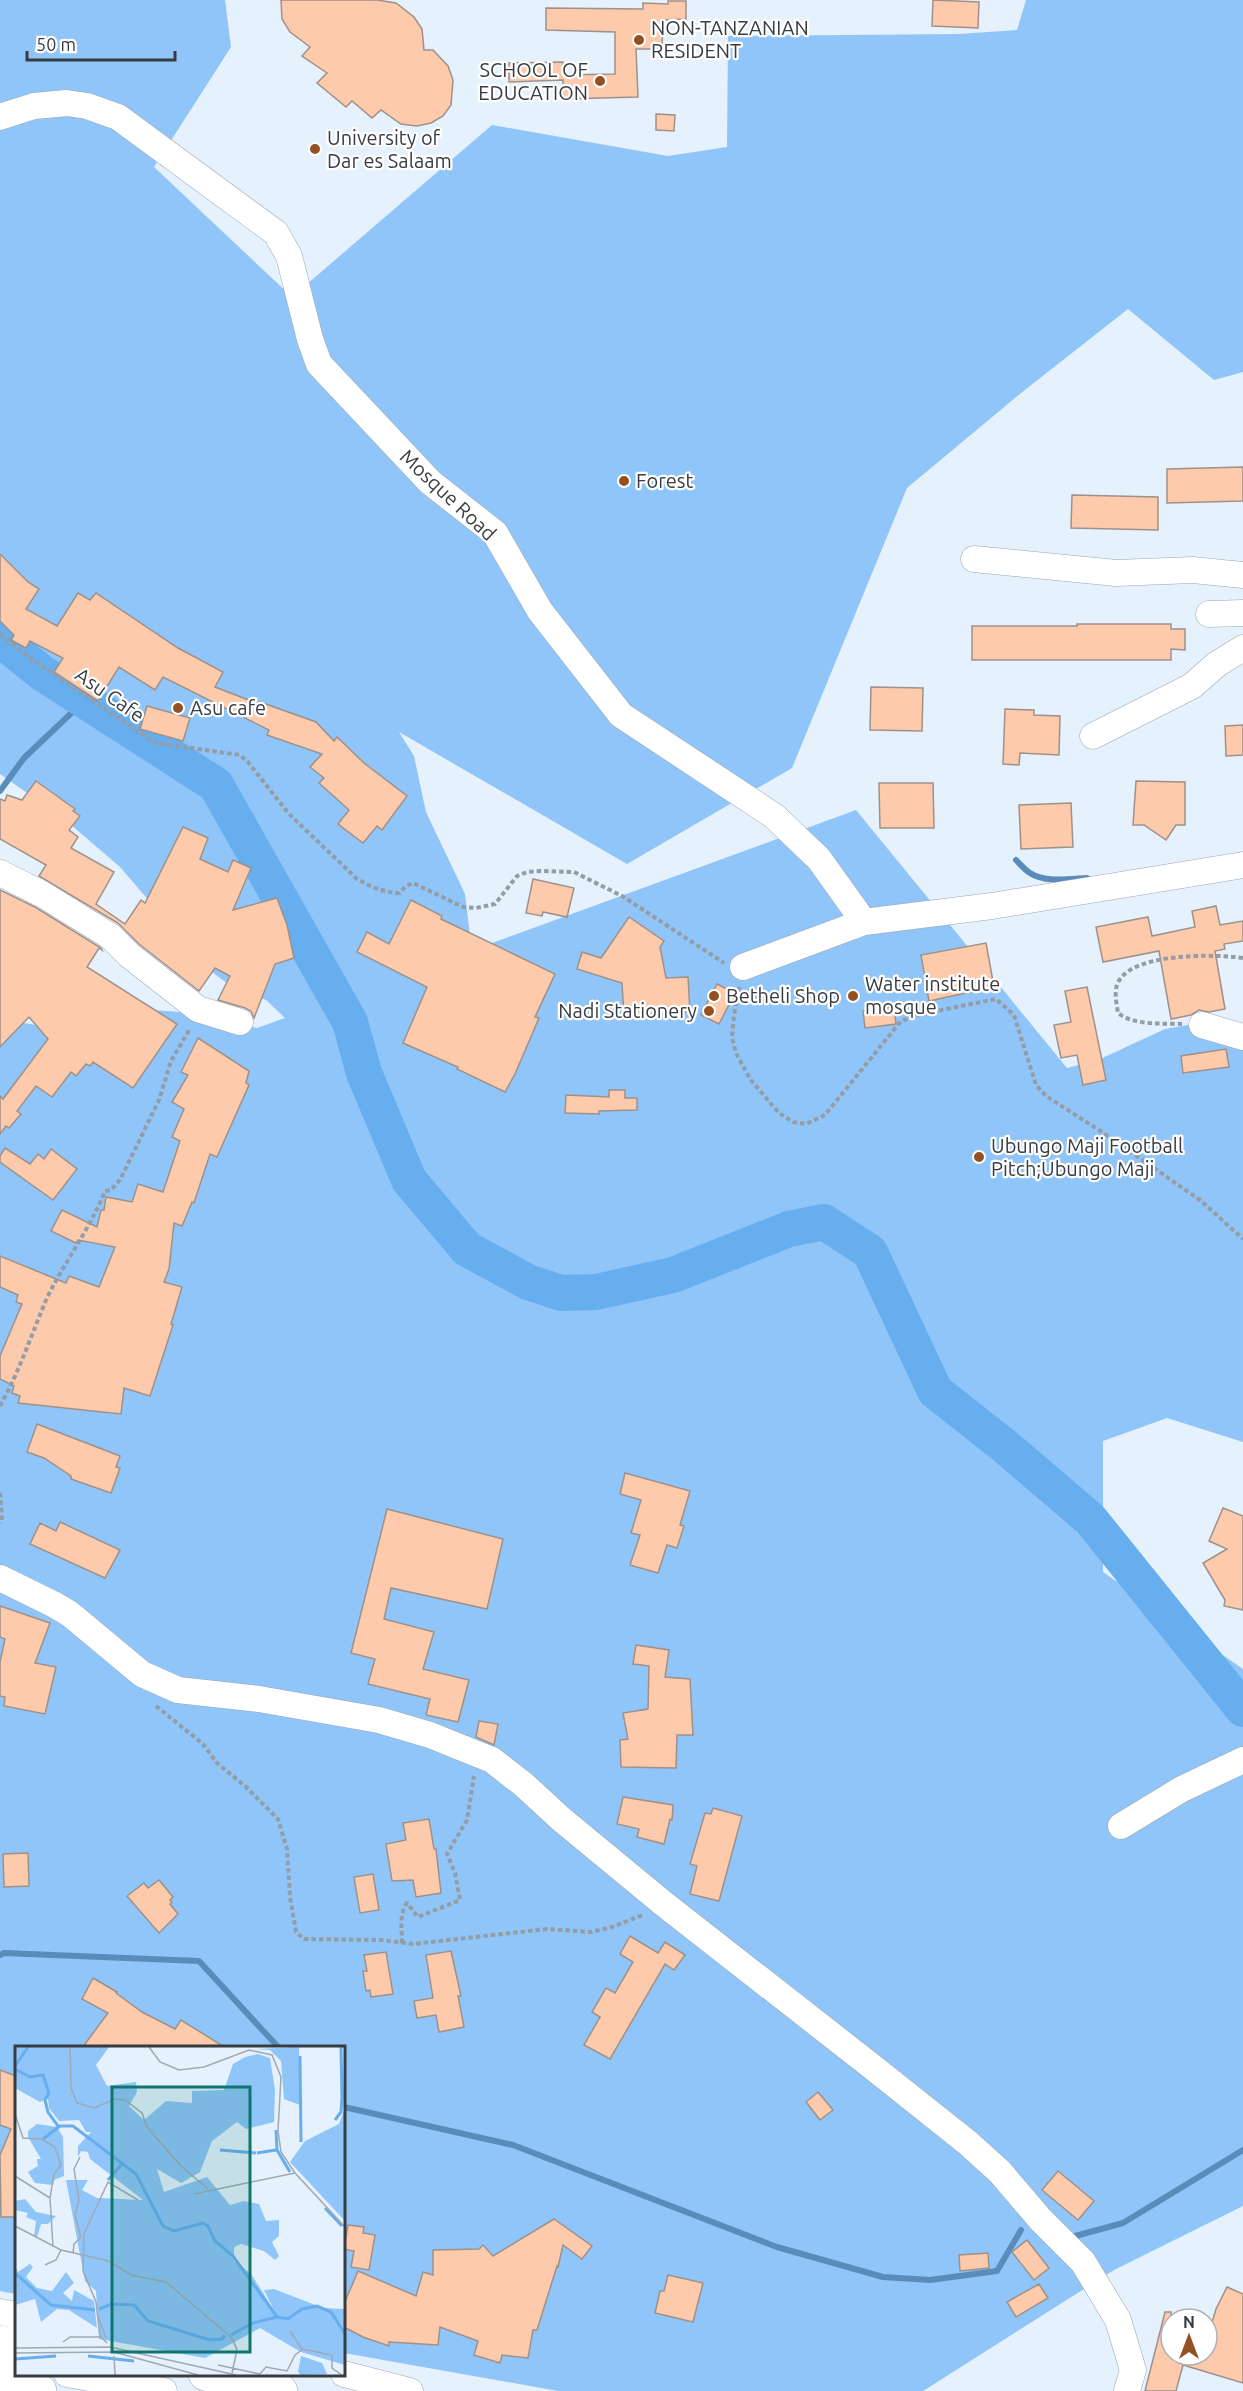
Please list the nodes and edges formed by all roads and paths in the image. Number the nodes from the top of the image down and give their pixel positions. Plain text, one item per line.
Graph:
1 (0, 117) edge
2 (974, 559) dead end
3 (1243, 575) edge
4 (1209, 614) dead end
5 (1243, 614) edge
6 (0, 634) edge
7 (1243, 648) edge
8 (1093, 736) dead end
9 (1243, 865) edge
10 (0, 873) edge
11 (864, 921) junction
12 (1243, 958) edge
13 (733, 965) junction
14 (198, 1009) junction
15 (240, 1022) dead end
16 (1202, 1025) joint
17 (1243, 1037) edge
18 (1243, 1239) edge
19 (0, 1406) edge
20 (0, 1493) edge
21 (0, 1523) edge
22 (0, 1578) edge
23 (148, 1700) dead end
24 (477, 1755) junction
25 (1241, 1762) edge
26 (1121, 1826) dead end
27 (664, 1904) junction
28 (402, 1943) junction
29 (0, 2312) edge
30 (15, 2314) edge
31 (0, 2342) edge
32 (15, 2344) edge
33 (0, 2365) edge
34 (15, 2367) edge
35 (345, 2374) edge
36 (78, 2376) edge
37 (214, 2376) edge
38 (0, 2386) edge
39 (40, 2391) edge
40 (164, 2391) edge
41 (281, 2391) edge
42 (410, 2391) edge
43 (1127, 2391) edge

1 - 11 street, Mosque Road
2 - 3 street
4 - 5 street
6 - 13 path, Asu Cafe
7 - 8 street
9 - 11 street
10 - 14 street
11 - 13 street
12 - 16 path
13 - 18 path
14 - 15 street
14 - 19 path
16 - 17 street
20 - 21 path
22 - 24 street
23 - 28 path
24 - 27 street
24 - 28 path
25 - 26 street
27 - 28 path
27 - 43 street
29 - 30 street
31 - 32 highway
33 - 34 street
35 - 42 street
36 - 40 street
37 - 41 highway
38 - 39 highway

